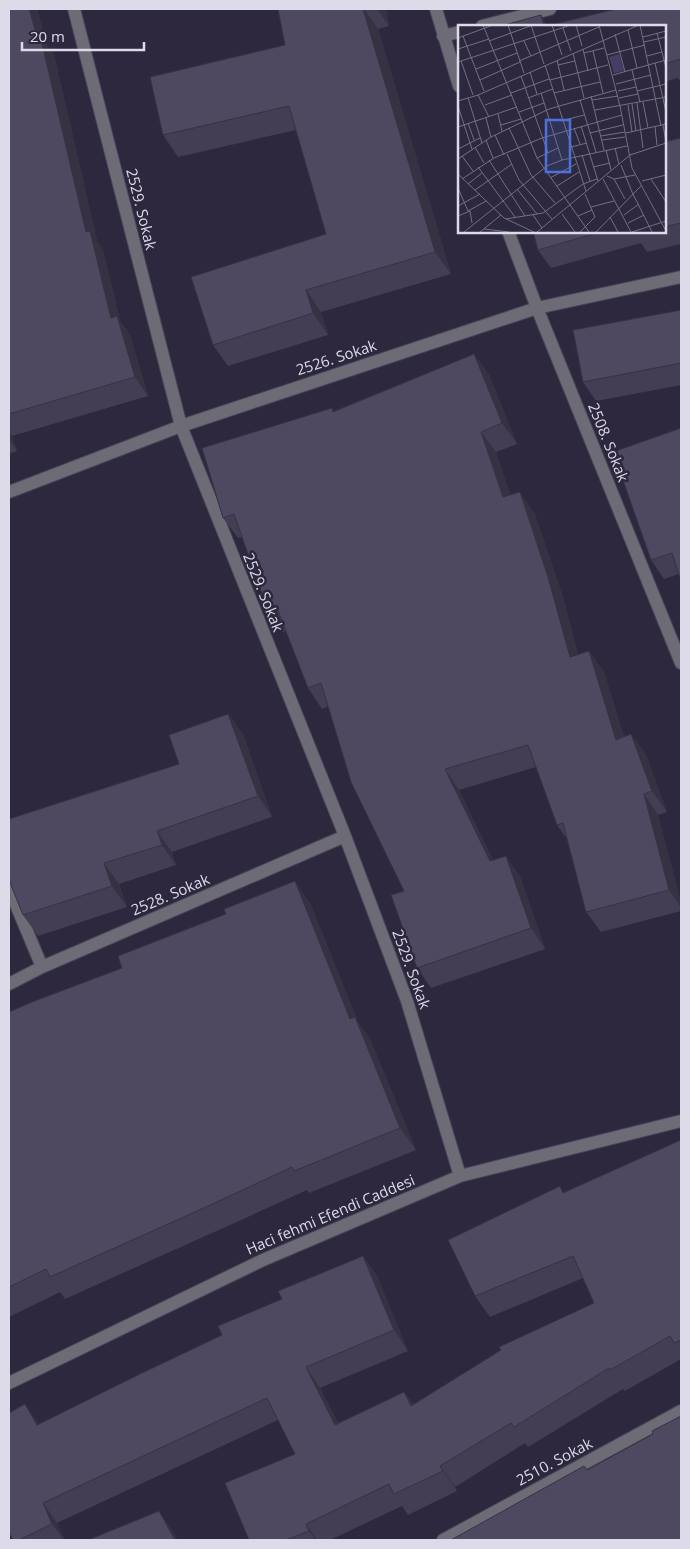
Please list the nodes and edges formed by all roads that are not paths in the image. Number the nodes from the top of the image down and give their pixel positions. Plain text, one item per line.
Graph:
1 (74, 9) edge
2 (436, 9) edge
3 (550, 9) edge
4 (486, 25) edge
5 (458, 32) edge
6 (443, 36) junction
7 (458, 83) edge
8 (508, 232) edge
9 (681, 276) edge
10 (537, 308) junction
11 (180, 426) junction
12 (9, 492) edge
13 (681, 663) edge
14 (345, 836) junction
15 (9, 888) edge
16 (42, 967) junction
17 (9, 984) edge
18 (681, 1121) edge
19 (460, 1176) junction
20 (9, 1383) edge
21 (681, 1411) edge
22 (442, 1540) edge

1 - 11 street, 2529. Sokak
2 - 6 street
3 - 4 street
5 - 6 street
6 - 7 street
8 - 10 street, 2508. Sokak
9 - 10 street, 2526. Sokak
10 - 11 street, 2526. Sokak
10 - 13 street, 2508. Sokak
11 - 12 street, 2526. Sokak
11 - 14 street, 2529. Sokak
14 - 16 street, 2528. Sokak
14 - 19 street, 2529. Sokak
15 - 16 street
16 - 17 street, 2528. Sokak
18 - 19 street, Haci fehmi Efendi Caddesi
19 - 20 street, Haci fehmi Efendi Caddesi
21 - 22 street, 2510. Sokak

